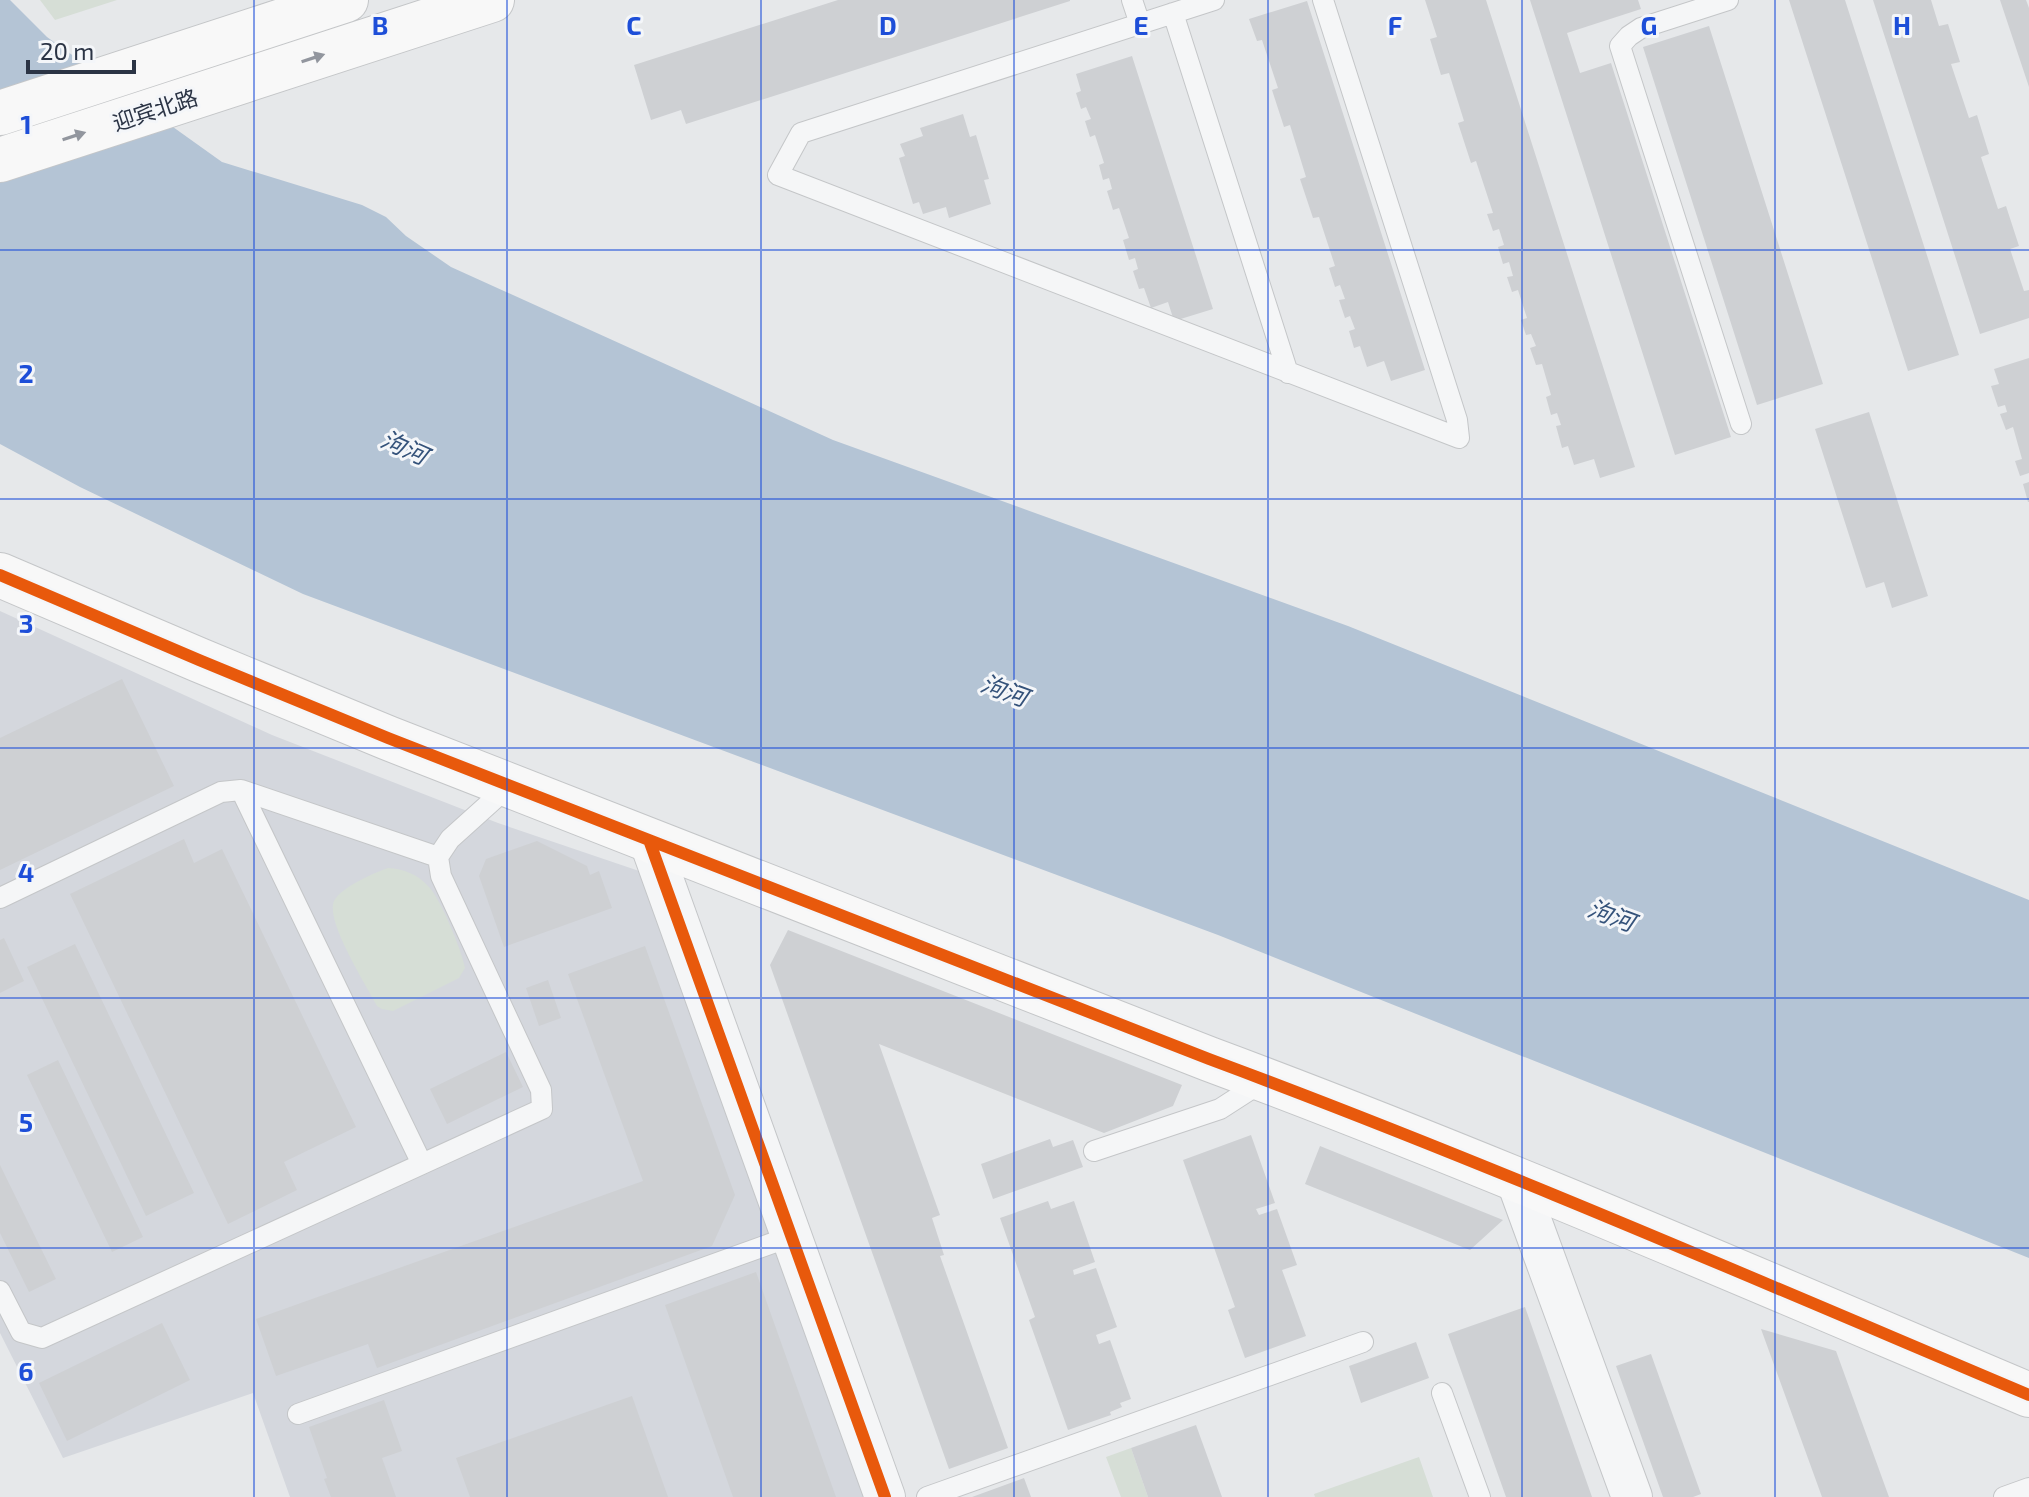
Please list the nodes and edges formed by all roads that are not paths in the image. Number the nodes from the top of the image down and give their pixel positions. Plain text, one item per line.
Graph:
1 (346, 0) edge
2 (492, 0) edge
3 (1132, 0) edge
4 (1214, 0) edge
5 (1323, 0) edge
6 (1728, 0) edge
7 (1700, 4) edge
8 (1173, 13) junction
9 (1140, 24) junction
10 (0, 113) edge
11 (0, 160) edge
12 (1288, 373) junction
13 (1741, 424) dead end
14 (0, 575) edge
15 (510, 785) junction
16 (241, 790) junction
17 (649, 840) junction
18 (438, 857) junction
19 (0, 898) edge
20 (1265, 1080) junction
21 (1094, 1151) dead end
22 (422, 1164) junction
23 (1516, 1179) junction
24 (792, 1236) junction
25 (0, 1291) edge
26 (1363, 1342) dead end
27 (1442, 1393) dead end
28 (2029, 1395) edge
29 (298, 1414) dead end
30 (2029, 1488) edge
31 (885, 1497) edge
32 (927, 1497) edge
33 (1480, 1497) edge
34 (1632, 1497) edge
35 (2004, 1497) edge

1 - 10 street, 迎宾北路
11 -> 2 street, 迎宾北路
3 - 9 lane
4 - 8 lane
5 - 12 lane
6 - 7 lane
7 - 13 lane
8 - 9 lane
8 - 12 lane
9 - 12 lane
14 - 15 street
15 - 17 street
15 - 18 lane
16 - 18 lane
16 - 19 lane
16 - 22 lane
17 - 20 street
17 - 24 street
18 - 22 lane
20 - 21 lane
20 - 23 street
22 - 25 lane
23 - 28 street
23 - 34 street
24 - 29 lane
24 - 31 street
26 - 32 lane
27 - 33 lane
30 - 35 lane

